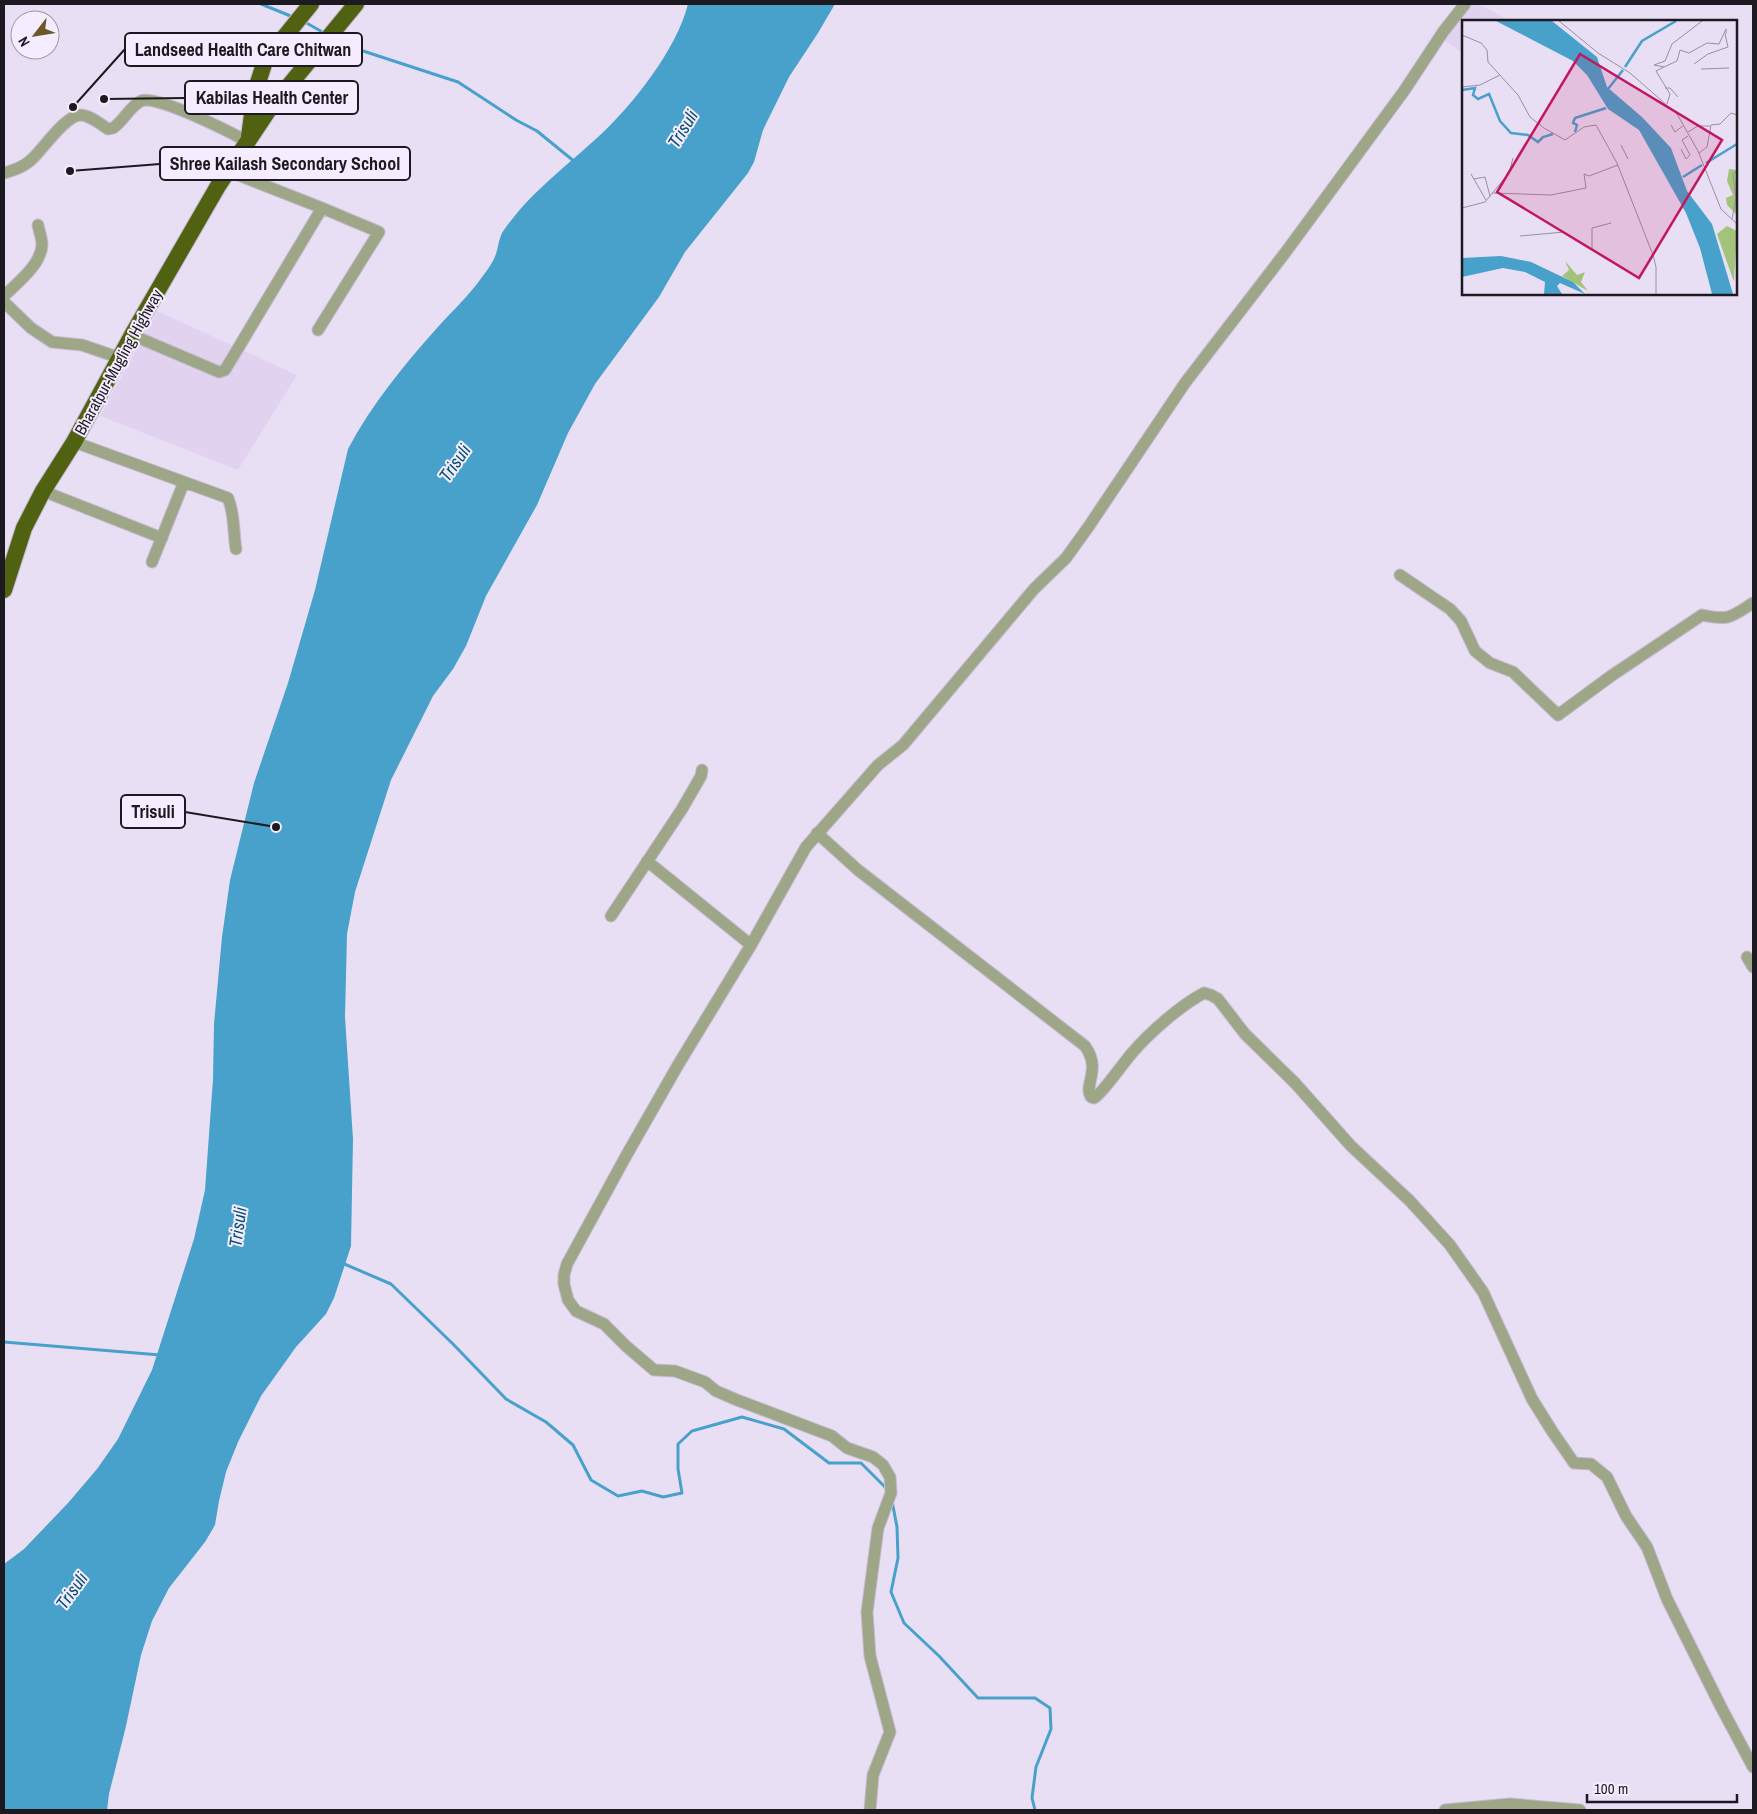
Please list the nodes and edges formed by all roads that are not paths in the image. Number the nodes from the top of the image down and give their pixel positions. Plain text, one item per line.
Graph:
1 (311, 4) edge
2 (356, 4) edge
3 (1465, 4) edge
4 (248, 142) junction
5 (228, 171) junction
6 (4, 173) edge
7 (322, 208) junction
8 (38, 224) dead end
9 (4, 296) edge
10 (4, 302) edge
11 (318, 330) dead end
12 (132, 335) junction
13 (120, 358) junction
14 (74, 442) junction
15 (184, 482) junction
16 (43, 491) junction
17 (162, 538) junction
18 (236, 549) dead end
19 (152, 562) dead end
20 (1400, 575) dead end
21 (4, 590) edge
22 (1753, 603) edge
23 (702, 770) dead end
24 (818, 833) junction
25 (647, 861) junction
26 (611, 916) dead end
27 (751, 946) junction
28 (1747, 957) dead end
29 (1753, 967) edge
30 (1753, 1767) edge
31 (870, 1810) edge
32 (1445, 1810) edge
33 (1580, 1810) edge

1 - 4 highway, Bharatpur-Mugling Highway
2 - 4 highway, Bharatpur-Mugling Highway
3 - 24 street
4 - 5 highway, Bharatpur-Mugling Highway
4 - 6 street
5 - 7 street
5 - 12 highway, Bharatpur-Mugling Highway
7 - 11 street
7 - 12 street
8 - 9 street
10 - 13 street
12 - 13 highway, Bharatpur-Mugling Highway
13 - 14 highway, Bharatpur-Mugling Highway
14 - 15 street
14 - 16 highway, Bharatpur-Mugling Highway
15 - 17 street
15 - 18 street
16 - 17 street
16 - 21 highway, Bharatpur-Mugling Highway
17 - 19 street
20 - 22 street
23 - 25 street
24 - 27 street
24 - 30 street
25 - 26 street
25 - 27 street
27 - 31 street
28 - 29 street
32 - 33 street

